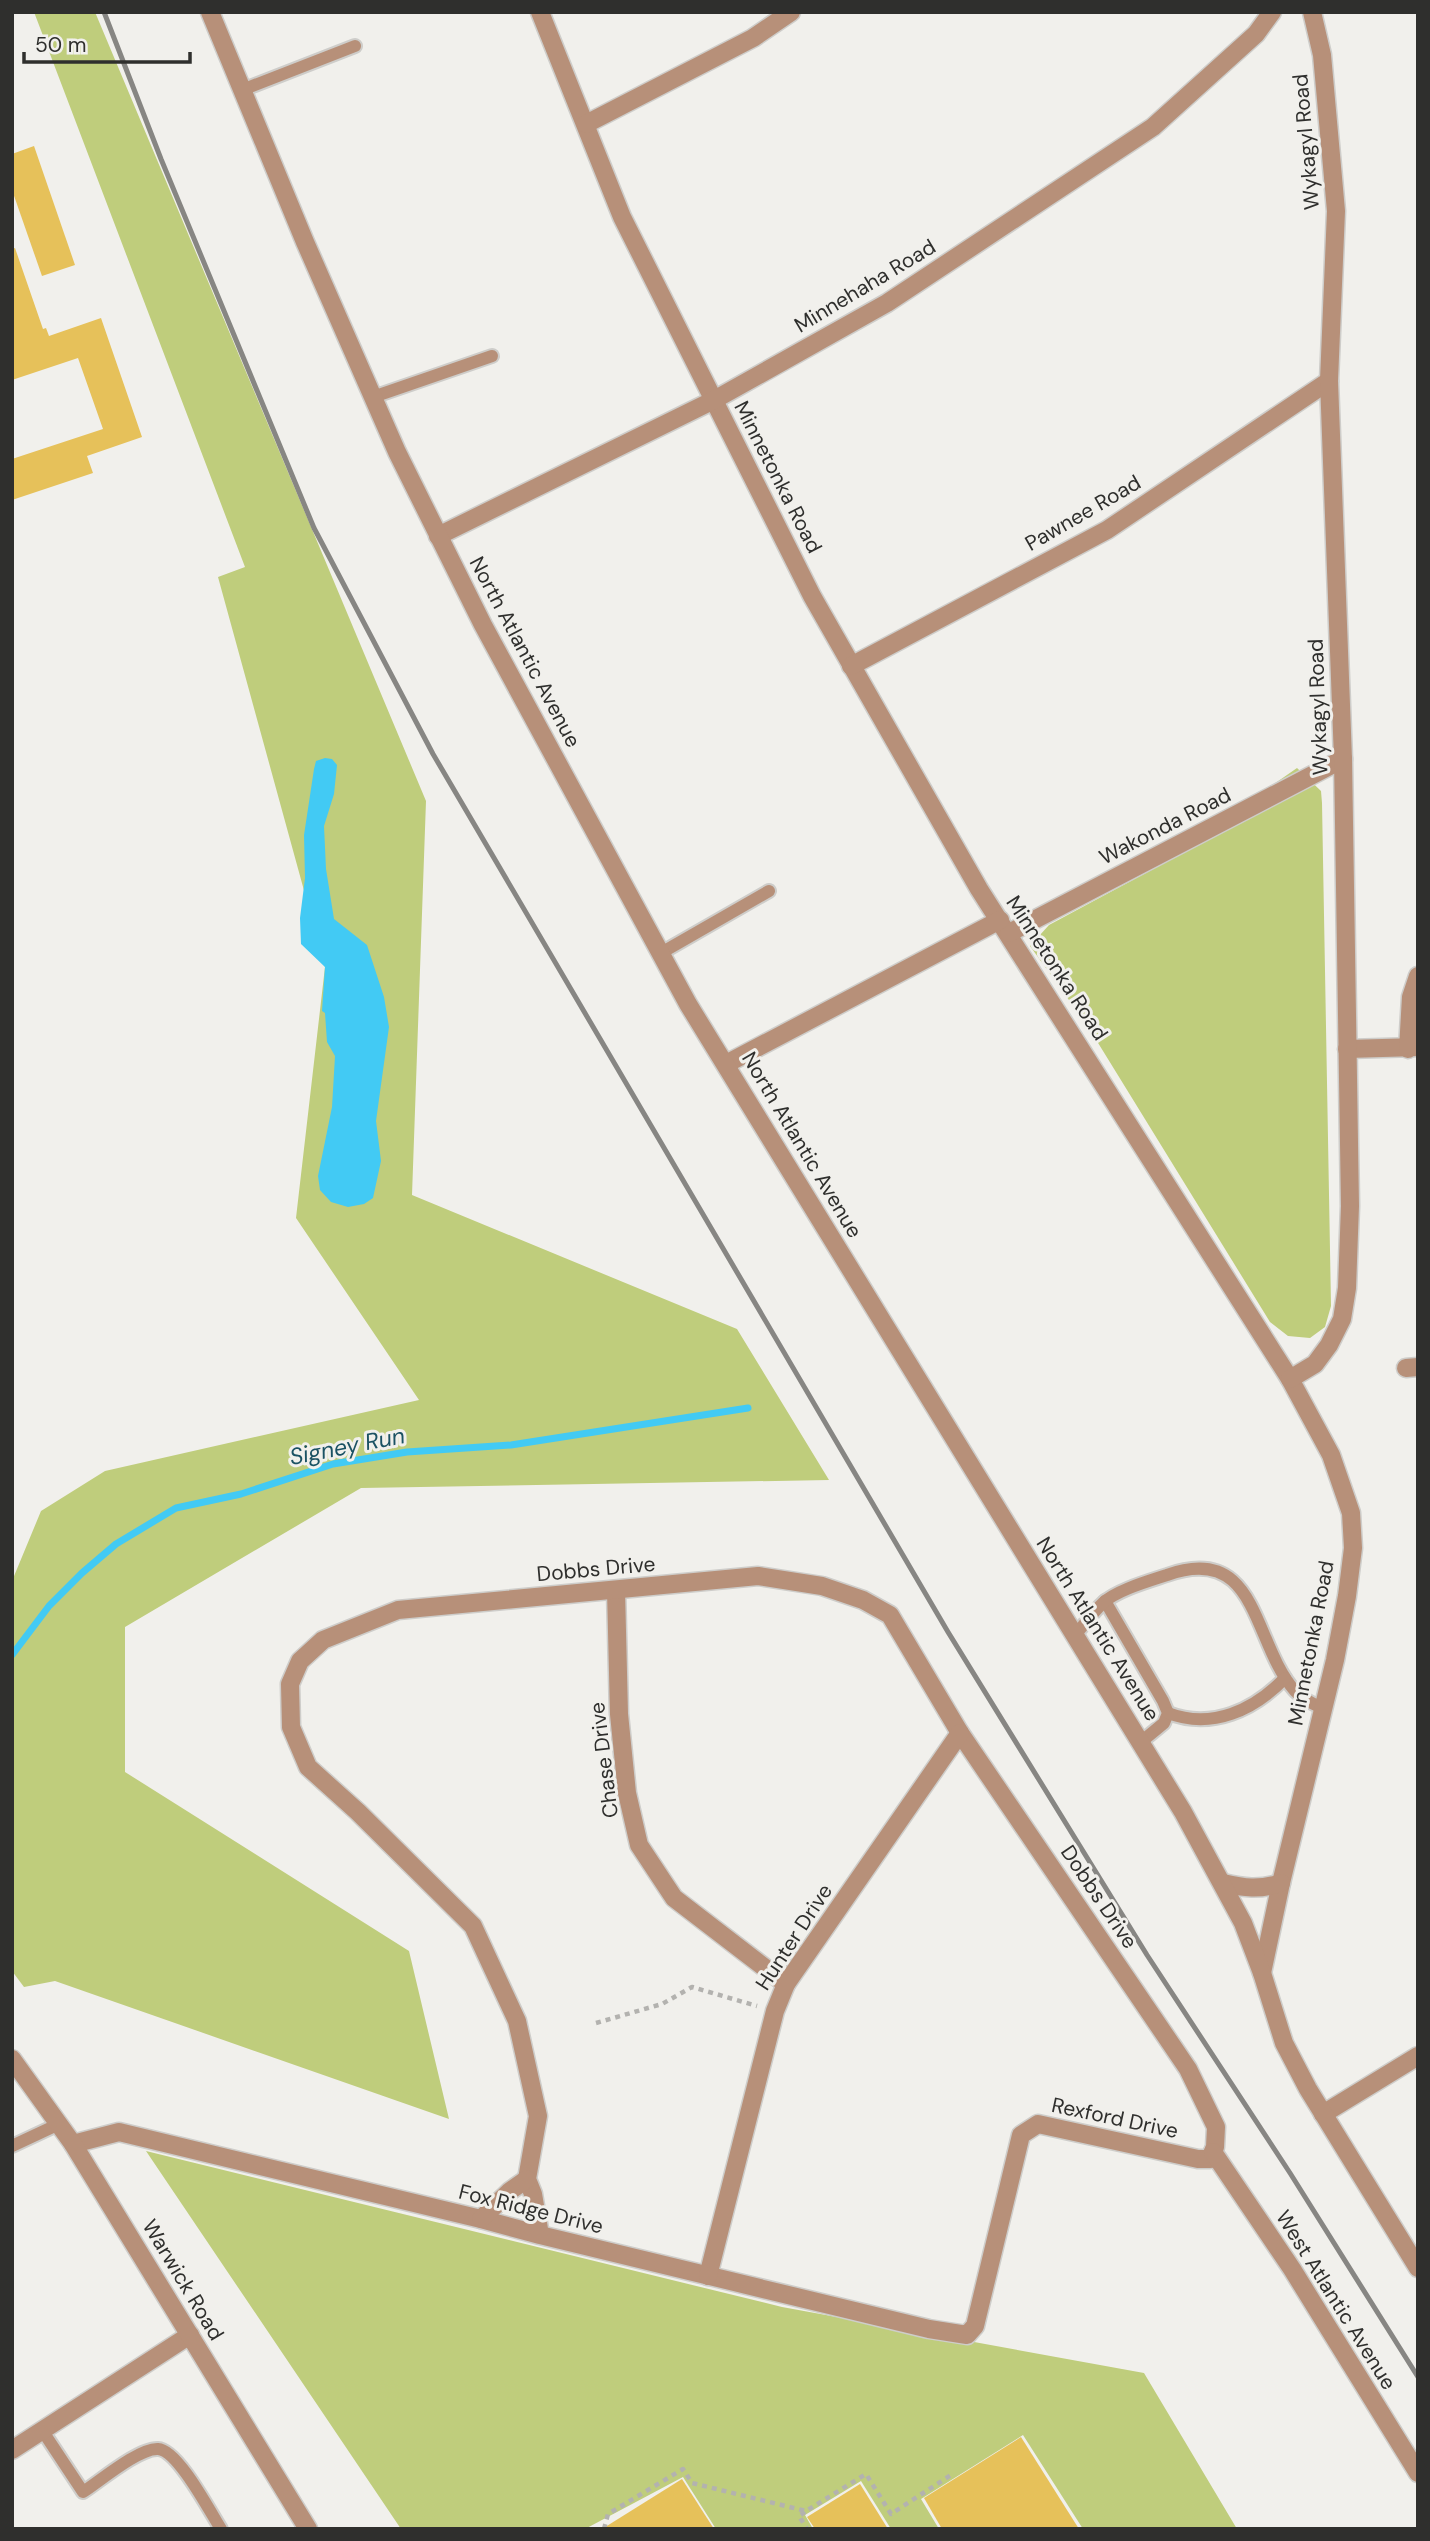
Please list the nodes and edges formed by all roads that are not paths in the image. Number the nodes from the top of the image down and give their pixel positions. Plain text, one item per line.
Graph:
1 (210, 12) edge
2 (540, 12) edge
3 (791, 12) edge
4 (1272, 12) edge
5 (1312, 12) edge
6 (355, 46) dead end
7 (242, 90) junction
8 (586, 124) junction
9 (492, 356) dead end
10 (1329, 381) junction
11 (373, 397) junction
12 (714, 400) junction
13 (438, 536) junction
14 (851, 666) junction
15 (1343, 760) junction
16 (769, 891) dead end
17 (1004, 927) junction
18 (661, 953) junction
19 (1418, 976) edge
20 (1413, 1048) edge
21 (1347, 1049) junction
22 (726, 1064) junction
23 (1290, 1379) junction
24 (616, 1590) junction
25 (1105, 1601) junction
26 (1075, 1635) junction
27 (1285, 1678) junction
28 (1322, 1708) junction
29 (1168, 1713) junction
30 (960, 1733) junction
31 (1141, 1742) junction
32 (1280, 1882) junction
33 (1223, 1883) junction
34 (1262, 1973) junction
35 (786, 1984) junction
36 (1418, 2056) edge
37 (12, 2059) edge
38 (1323, 2114) junction
39 (59, 2124) junction
40 (73, 2144) junction
41 (12, 2146) edge
42 (1214, 2146) junction
43 (527, 2179) junction
44 (481, 2219) junction
45 (540, 2235) junction
46 (1418, 2268) edge
47 (708, 2276) junction
48 (975, 2326) joint
49 (190, 2335) junction
50 (42, 2430) junction
51 (12, 2450) edge
52 (1418, 2473) edge
53 (221, 2529) edge
54 (309, 2529) edge

1 - 7 street, North Atlantic Avenue
2 - 8 street, Minnetonka Road
3 - 8 street
4 - 12 street, Minnehaha Road
5 - 10 street, Wykagyl Road
6 - 7 lane
7 - 11 street, North Atlantic Avenue
8 - 12 street, Minnetonka Road
9 - 11 lane
10 - 14 street, Pawnee Road
10 - 15 street, Wykagyl Road
11 - 13 street, North Atlantic Avenue
12 - 13 street, Minnehaha Road
12 - 14 street, Minnetonka Road
13 - 18 street, North Atlantic Avenue
14 - 17 street, Minnetonka Road
15 - 17 street, Wakonda Road
15 - 21 street, Wykagyl Road
16 - 18 lane
17 - 22 street, Wakonda Road
17 - 23 street, Minnetonka Road
18 - 22 street, North Atlantic Avenue
19 - 20 street
20 - 21 street
21 - 23 street, Wykagyl Road
22 - 26 street, North Atlantic Avenue
23 - 28 street, Minnetonka Road
24 - 30 street, Dobbs Drive
24 - 35 street, Chase Drive
24 - 43 street, Dobbs Drive
25 - 26 lane
25 - 27 lane
25 - 29 lane
26 - 31 street, North Atlantic Avenue
27 - 28 lane
27 - 29 lane
28 - 32 street, Minnetonka Road
29 - 31 lane
30 - 35 street, Hunter Drive
30 - 42 street, Dobbs Drive
31 - 33 street, North Atlantic Avenue
32 - 33 street
32 - 34 street, Minnetonka Road
33 - 34 street, North Atlantic Avenue
34 - 38 street, North Atlantic Avenue
35 - 47 street, Hunter Drive
36 - 38 street
37 - 39 street, Warwick Road
38 - 46 street, North Atlantic Avenue
39 - 40 street, Warwick Road
39 - 41 lane
40 - 44 street, Fox Ridge Drive
40 - 49 street, Warwick Road
42 - 48 street, Rexford Drive
42 - 52 street, West Atlantic Avenue
43 - 44 street
43 - 45 street, Dobbs Drive
44 - 45 street, Fox Ridge Drive
45 - 47 street, Fox Ridge Drive
47 - 48 street, Fox Ridge Drive
49 - 50 street
49 - 54 street, Warwick Road
50 - 51 street
50 - 53 lane

